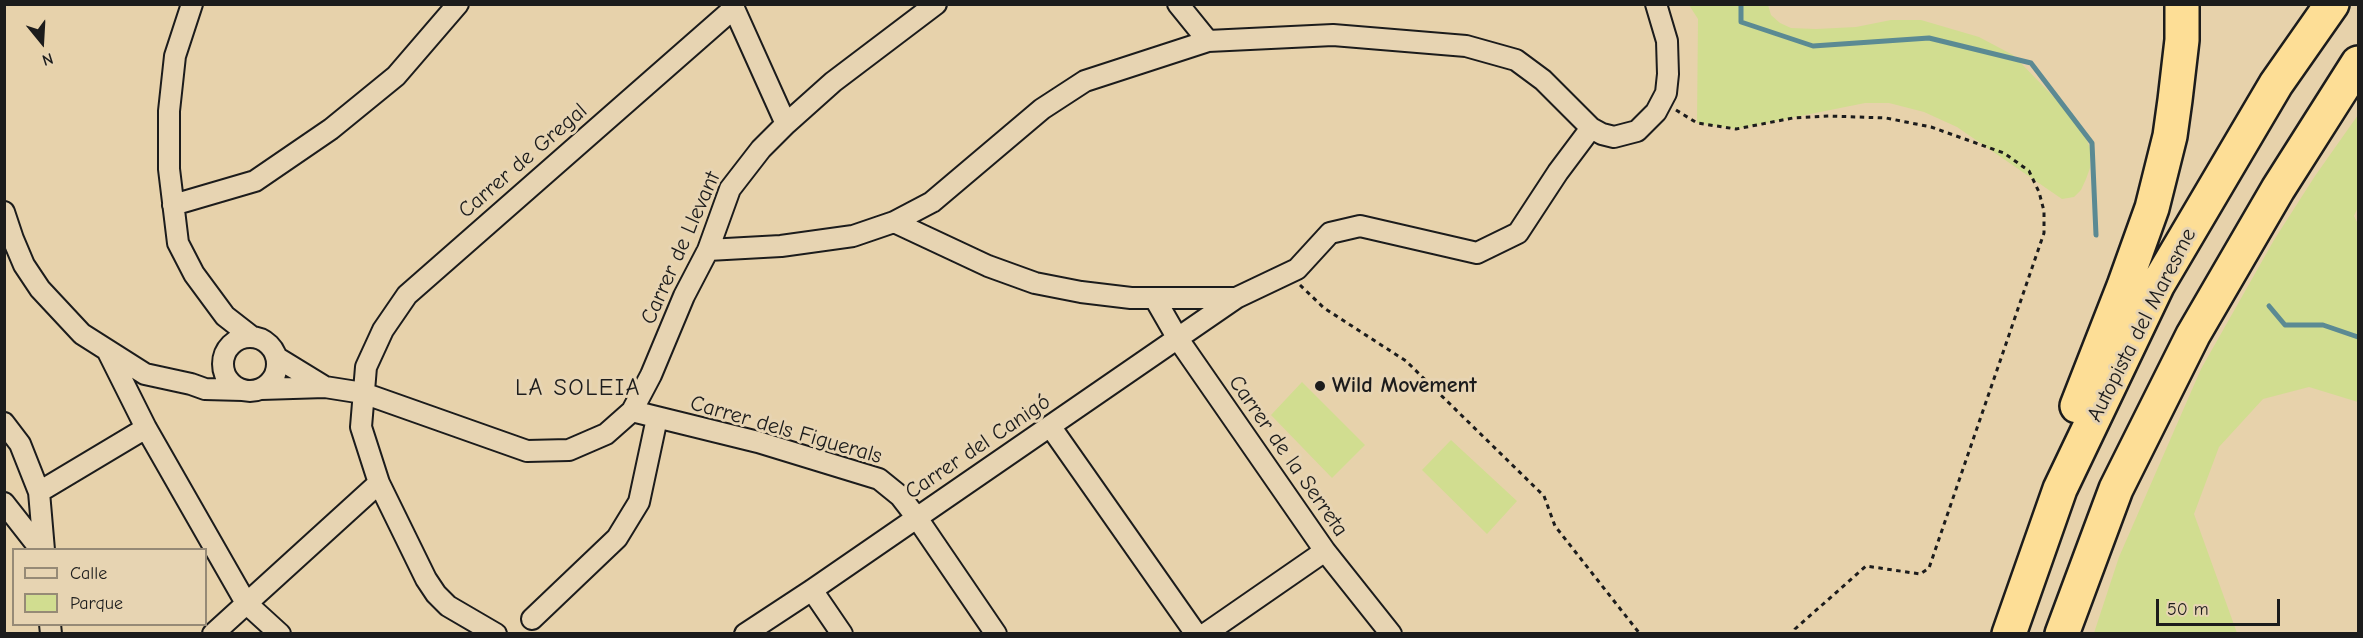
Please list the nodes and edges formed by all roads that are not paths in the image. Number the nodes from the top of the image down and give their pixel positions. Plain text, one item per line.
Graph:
1 (192, 4) edge
2 (458, 4) edge
3 (936, 4) edge
4 (1178, 4) edge
5 (1656, 4) edge
6 (2182, 4) edge
7 (2332, 4) edge
8 (732, 7) edge
9 (1208, 41) junction
10 (2358, 63) edge
11 (786, 124) junction
12 (1591, 128) junction
13 (173, 205) junction
14 (4, 212) edge
15 (894, 222) junction
16 (708, 250) junction
17 (1236, 298) junction
18 (1155, 299) junction
19 (225, 316) junction
20 (252, 337) junction
21 (1178, 339) junction
22 (107, 350) junction
23 (226, 357) junction
24 (276, 357) junction
25 (191, 384) junction
26 (325, 387) junction
27 (252, 389) junction
28 (363, 393) junction
29 (632, 411) junction
30 (657, 418) junction
31 (4, 423) edge
32 (1050, 426) junction
33 (146, 428) junction
34 (379, 483) junction
35 (2060, 489) junction
36 (39, 492) junction
37 (4, 503) edge
38 (917, 518) junction
39 (41, 548) edge
40 (42, 548) edge
41 (1325, 551) junction
42 (812, 590) junction
43 (246, 603) junction
44 (532, 619) dead end
45 (213, 633) edge
46 (280, 633) edge
47 (496, 633) edge
48 (745, 633) edge
49 (842, 633) edge
50 (996, 633) edge
51 (1196, 633) edge
52 (1205, 633) edge
53 (1391, 633) edge
54 (2009, 633) edge
55 (2062, 633) edge

1 - 13 street
2 - 13 street
3 - 11 street, Carrer de Llevant
4 - 9 street
5 - 12 street
6 - 35 highway
7 - 35 highway, Autopista del Maresme
8 - 11 street
8 - 28 street, Carrer de Gregal
9 - 12 street
9 - 15 street
10 - 55 highway
11 - 16 street, Carrer de Llevant
12 - 17 street, Carrer del Canigó
13 - 19 street
14 - 22 street
15 - 16 street
15 - 18 street
16 - 29 street, Carrer de Llevant
17 - 18 street
17 - 21 street, Carrer del Canigó
18 - 21 street, Carrer de la Serreta
19 - 20 street
19 - 23 street
20 - 23 street
20 - 24 street
21 - 32 street, Carrer del Canigó
21 - 41 street, Carrer de la Serreta
22 - 25 street
22 - 33 street
23 - 25 street
23 - 27 street
24 - 26 street
24 - 27 street
25 - 27 street
26 - 27 street
26 - 28 street
28 - 29 street, Carrer de Llevant
28 - 34 street, Carrer de Gregal
29 - 30 street, Carrer dels Figuerals
30 - 38 street, Carrer dels Figuerals
30 - 44 street
31 - 36 street
32 - 38 street, Carrer del Canigó
32 - 51 street
33 - 36 street
33 - 43 street
34 - 43 street
34 - 47 street, Carrer de Gregal
35 - 54 highway, Autopista del Maresme
36 - 40 street
37 - 39 street
38 - 42 street, Carrer del Canigó
38 - 50 street, Carrer dels Figuerals
41 - 52 street
41 - 53 street, Carrer de la Serreta
42 - 48 street, Carrer del Canigó
42 - 49 street
43 - 45 street
43 - 46 street

